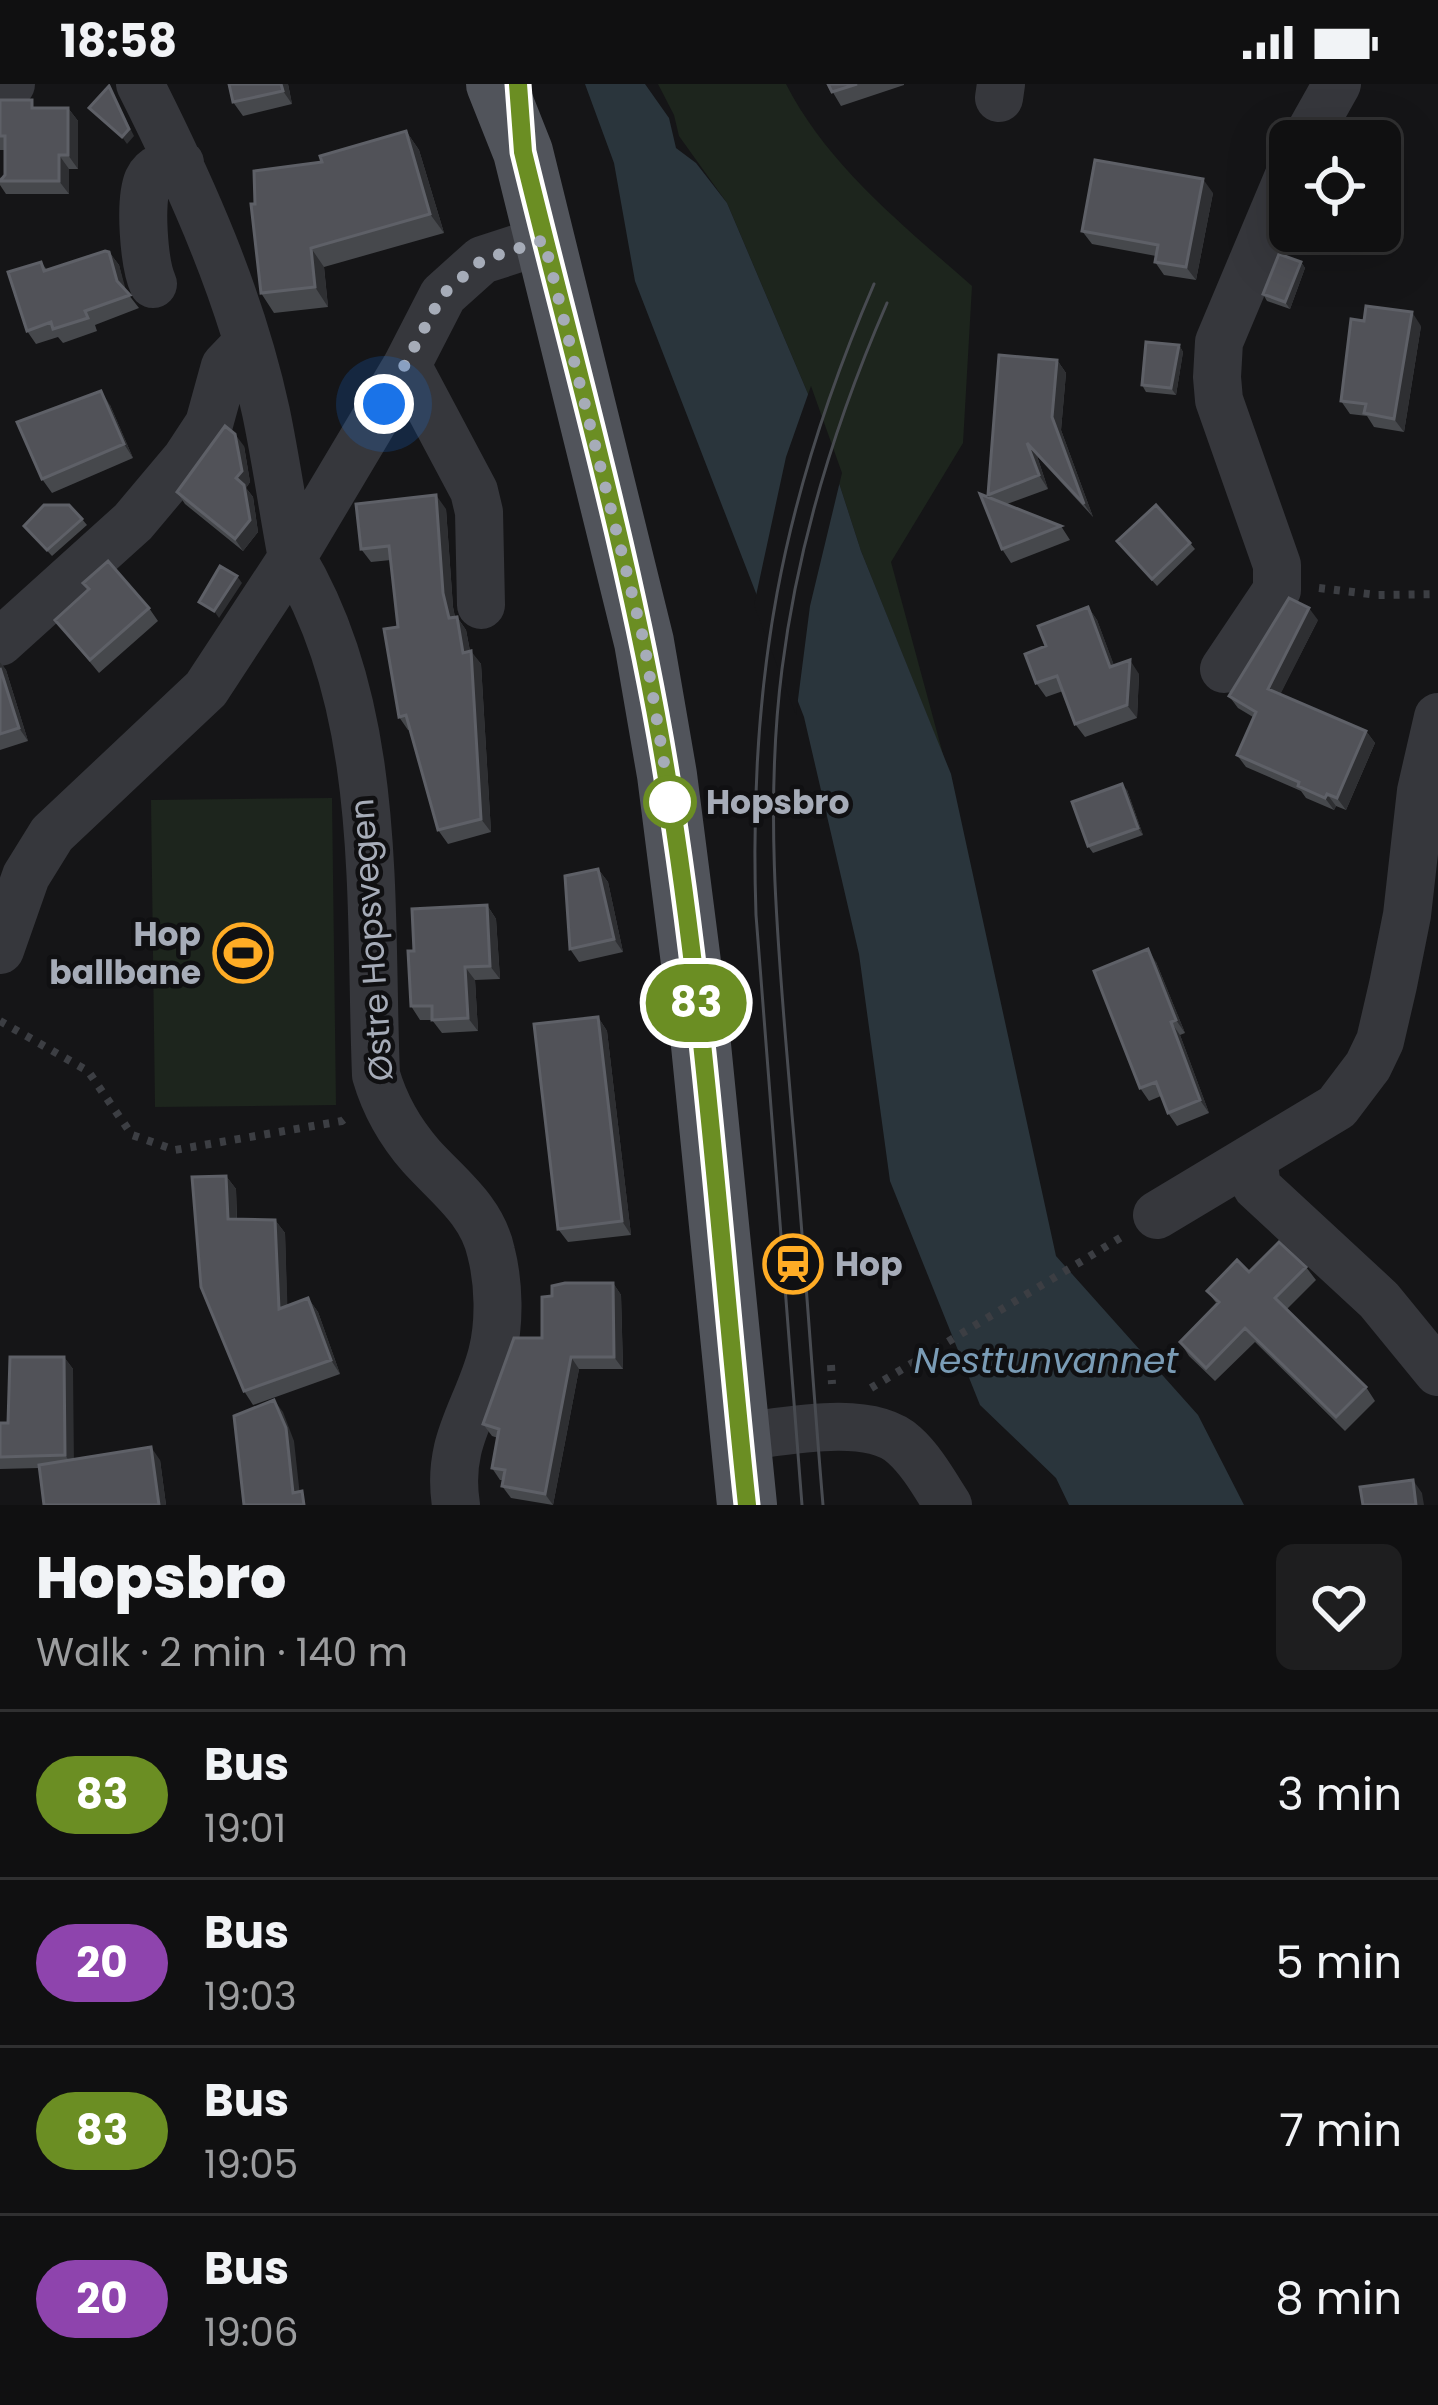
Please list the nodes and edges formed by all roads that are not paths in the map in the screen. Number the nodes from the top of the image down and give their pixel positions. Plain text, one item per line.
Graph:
1 (140, 84) edge
2 (496, 84) edge
3 (518, 84) edge
4 (1337, 84) edge
5 (1317, 120) edge
6 (523, 152) junction
7 (180, 163) junction
8 (1269, 223) edge
9 (544, 240) junction
10 (153, 284) dead end
11 (248, 343) junction
12 (407, 365) junction
13 (292, 558) junction
14 (481, 605) dead end
15 (2, 641) edge
16 (1224, 669) dead end
17 (1438, 717) edge
18 (0, 950) edge
19 (1253, 1159) junction
20 (1157, 1215) road end
21 (1438, 1372) edge
22 (740, 1438) junction
23 (456, 1505) edge
24 (747, 1505) edge
25 (948, 1505) edge

1 - 7 street, Østre Hopsvegen
2 - 6 main road
3 - 6 main road
4 - 5 street
6 - 9 main road
7 - 10 street
7 - 11 street, Østre Hopsvegen
8 - 16 street
9 - 12 street
9 - 22 main road
11 - 13 street, Østre Hopsvegen
11 - 15 street
12 - 13 street
12 - 14 street
13 - 18 street
13 - 23 street, Østre Hopsvegen
17 - 19 street
19 - 20 street
19 - 21 street
22 - 24 main road
22 - 25 street

